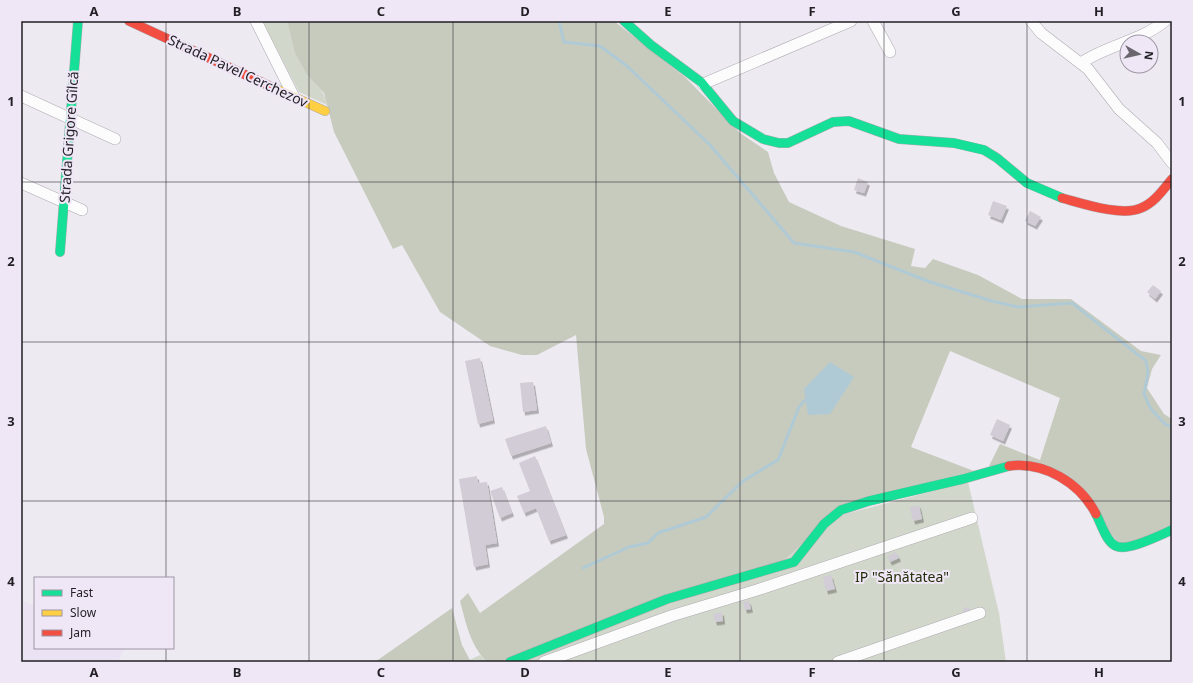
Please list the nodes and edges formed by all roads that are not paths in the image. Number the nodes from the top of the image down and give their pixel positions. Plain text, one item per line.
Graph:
1 (78, 21) edge
2 (129, 21) edge
3 (256, 21) edge
4 (640, 21) edge
5 (851, 21) edge
6 (873, 21) edge
7 (1031, 21) edge
8 (1165, 21) edge
9 (627, 24) edge
10 (890, 52) dead end
11 (1081, 63) junction
12 (703, 84) junction
13 (21, 96) edge
14 (294, 97) junction
15 (325, 111) dead end
16 (69, 118) junction
17 (115, 139) dead end
18 (1172, 163) edge
19 (1172, 179) edge
20 (21, 183) edge
21 (64, 202) junction
22 (82, 210) dead end
23 (60, 252) dead end
24 (972, 518) dead end
25 (1172, 530) edge
26 (980, 613) dead end
27 (510, 662) edge
28 (544, 662) edge
29 (838, 662) edge

1 - 16 street, Strada Grigore Gîlcă
2 - 14 street, Strada Pavel Cerchezov
3 - 14 street
4 - 9 street
5 - 12 street
6 - 10 street
7 - 11 street
8 - 11 street
9 - 12 street
11 - 18 street
12 - 19 street
13 - 16 street
14 - 15 street, Strada Pavel Cerchezov
16 - 17 street
16 - 21 street, Strada Grigore Gîlcă
20 - 21 street
21 - 22 street
21 - 23 street, Strada Grigore Gîlcă
24 - 28 street
25 - 27 street
26 - 29 street

